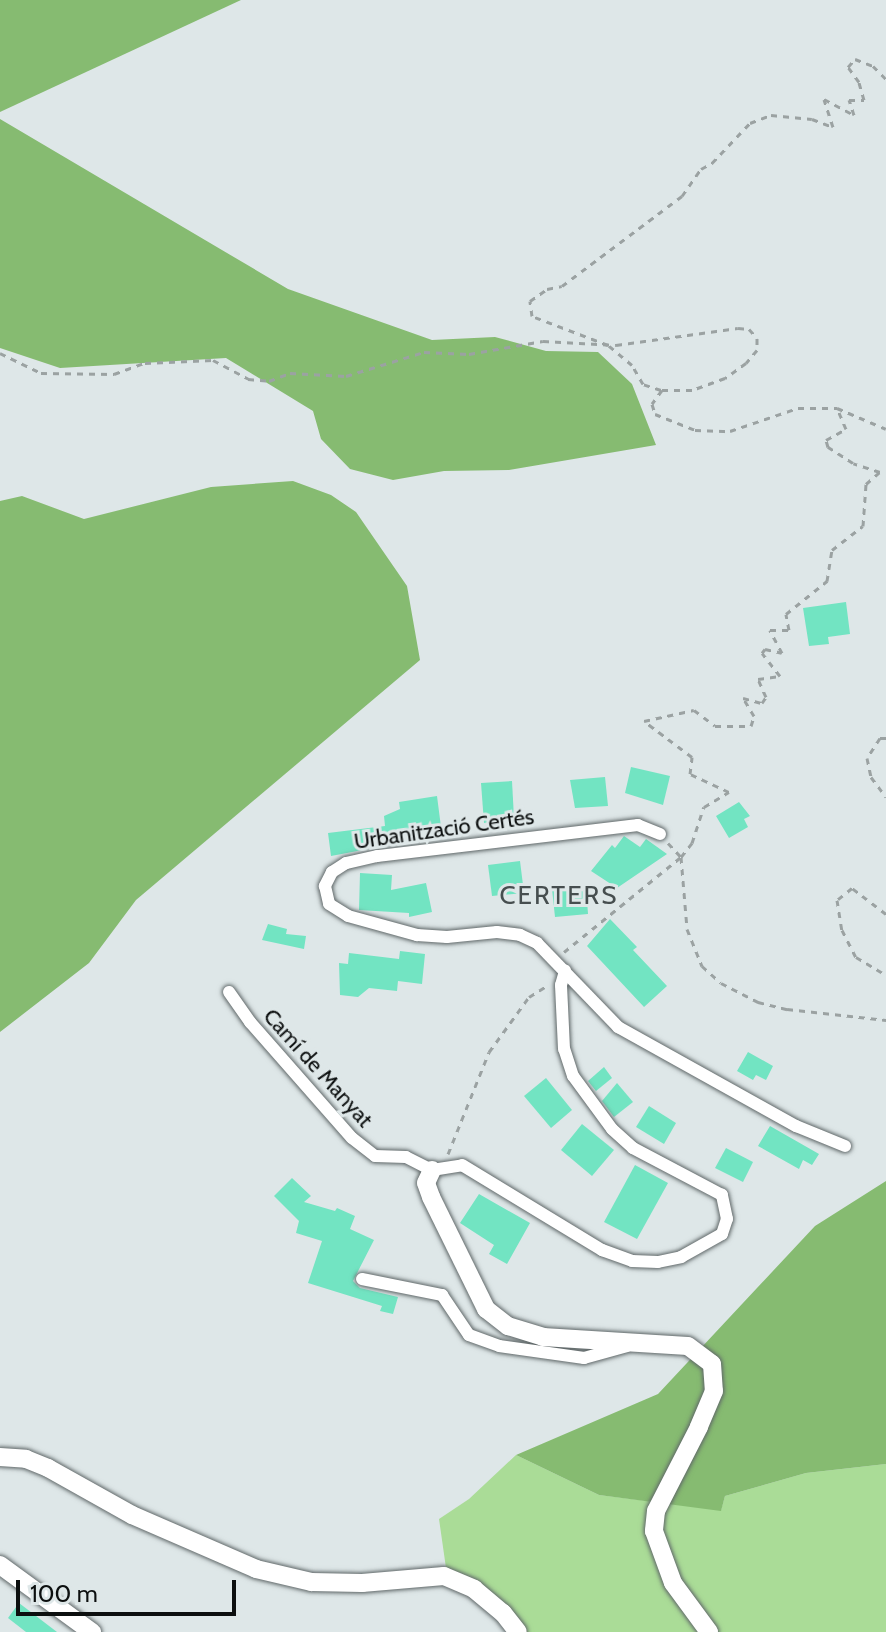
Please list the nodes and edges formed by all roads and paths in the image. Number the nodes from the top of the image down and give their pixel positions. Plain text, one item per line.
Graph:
1 (886, 79) edge
2 (608, 345) junction
3 (0, 353) edge
4 (662, 390) junction
5 (837, 408) junction
6 (886, 429) edge
7 (886, 738) edge
8 (886, 797) edge
9 (660, 834) joint
10 (681, 857) junction
11 (886, 914) edge
12 (554, 961) junction
13 (565, 971) junction
14 (886, 975) edge
15 (229, 992) dead end
16 (886, 1020) edge
17 (845, 1146) dead end
18 (432, 1170) junction
19 (362, 1279) dead end
20 (631, 1344) junction
21 (0, 1457) edge
22 (0, 1565) edge
23 (92, 1632) edge
24 (518, 1632) edge
25 (709, 1632) edge

1 - 2 path
2 - 3 path
2 - 4 path
2 - 4 path
4 - 5 path
5 - 6 path
5 - 10 path
7 - 8 path
9 - 10 path
9 - 12 street, Urbanització Certés
10 - 12 path
10 - 16 path
11 - 14 path
12 - 13 street, Urbanització Certés
12 - 18 path
13 - 17 street, Urbanització Certés
13 - 18 street
15 - 18 street, Camí de Manyat
18 - 20 main road
19 - 20 street
20 - 25 main road
21 - 24 main road
22 - 23 main road

